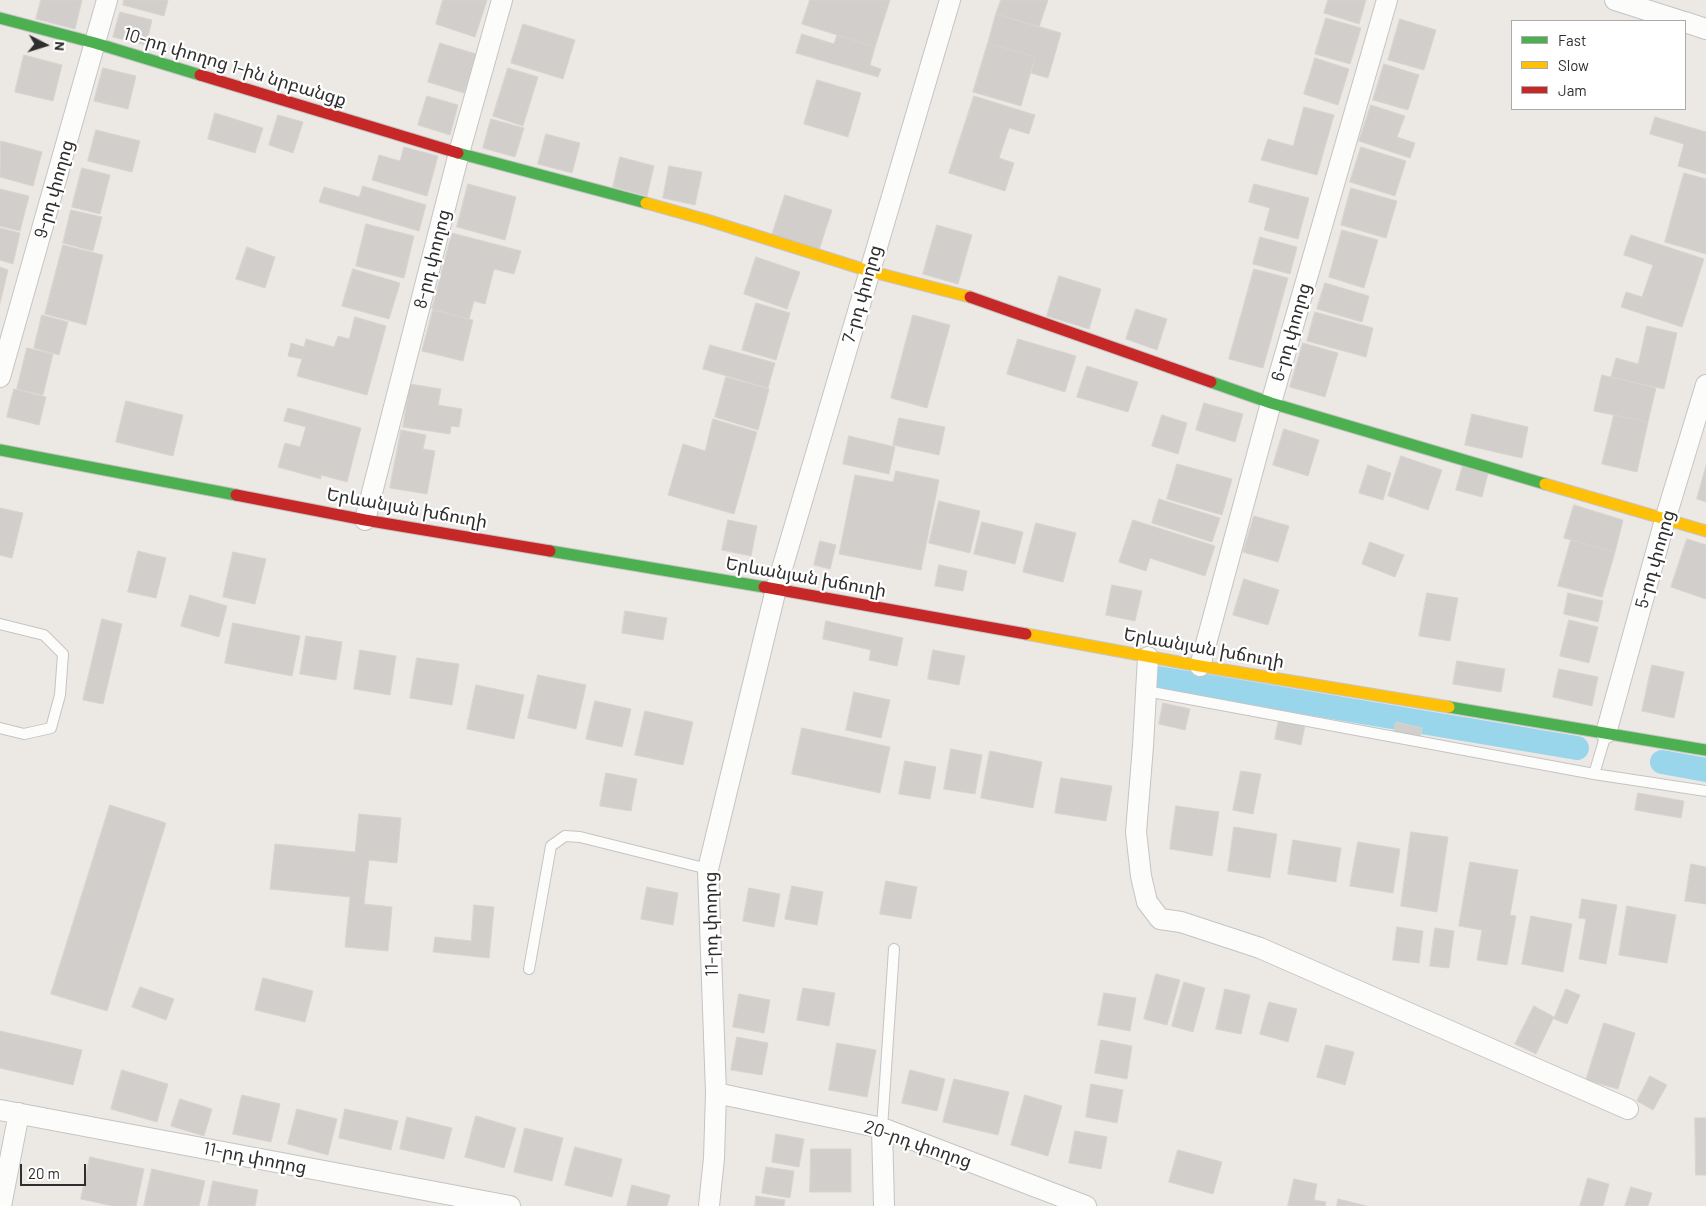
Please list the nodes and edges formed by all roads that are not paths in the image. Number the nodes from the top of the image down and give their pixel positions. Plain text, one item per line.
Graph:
1 (107, 0) edge
2 (502, 0) edge
3 (950, 0) edge
4 (1387, 0) edge
5 (1615, 0) edge
6 (0, 18) edge
7 (1677, 20) edge
8 (1686, 23) edge
9 (1706, 29) edge
10 (95, 43) junction
11 (459, 153) junction
12 (869, 271) junction
13 (0, 377) edge
14 (1706, 385) edge
15 (1271, 403) junction
16 (0, 450) edge
17 (365, 520) junction
18 (1666, 520) junction
19 (1706, 531) edge
20 (776, 589) junction
21 (0, 624) edge
22 (1148, 657) junction
23 (1200, 666) junction
24 (1146, 691) junction
25 (0, 728) edge
26 (1606, 733) junction
27 (1706, 750) edge
28 (1594, 774) junction
29 (1706, 791) edge
30 (708, 869) junction
31 (894, 949) dead end
32 (529, 969) dead end
33 (716, 1093) junction
34 (1628, 1109) dead end
35 (10, 1112) edge
36 (882, 1128) junction
37 (1, 1206) edge
38 (510, 1206) edge
39 (708, 1206) edge
40 (884, 1206) edge
41 (1086, 1206) edge

1 - 10 street, 9-րդ փողոց
2 - 11 street, 8-րդ փողոց
3 - 12 street, 7-րդ փողոց
4 - 15 street, 6-րդ փողոց
5 - 7 street
6 - 10 street, 10-րդ փողոց 1-ին նրբանցք
8 - 9 street
10 - 11 street, 10-րդ փողոց 1-ին նրբանցք
10 - 13 street, 9-րդ փողոց
11 - 12 street, 10-րդ փողոց 1-ին նրբանցք
11 - 17 street, 8-րդ փողոց
12 - 15 street, 10-րդ փողոց 1-ին նրբանցք
12 - 20 street, 7-րդ փողոց
14 - 18 street, 5-րդ փողոց
15 - 18 street, 10-րդ փողոց 1-ին նրբանցք
15 - 23 street, 6-րդ փողոց
16 - 17 street, Երևանյան խճուղի
17 - 20 street, Երևանյան խճուղի
18 - 19 street, 10-րդ փողոց 1-ին նրբանցք
18 - 26 street, 5-րդ փողոց
20 - 22 street, Երևանյան խճուղի
20 - 30 street, 11-րդ փողոց
21 - 25 lane
22 - 23 street, Երևանյան խճուղի
22 - 24 street
23 - 26 street, Երևանյան խճուղի
24 - 28 lane
24 - 34 street
26 - 27 street, Երևանյան խճուղի
26 - 28 lane
28 - 29 lane
30 - 32 lane
30 - 33 street, 11-րդ փողոց
31 - 36 lane
33 - 36 street, 20-րդ փողոց
33 - 39 street, 11-րդ փողոց
35 - 37 street
35 - 38 street, 11-րդ փողոց
36 - 40 street
36 - 41 street, 20-րդ փողոց

